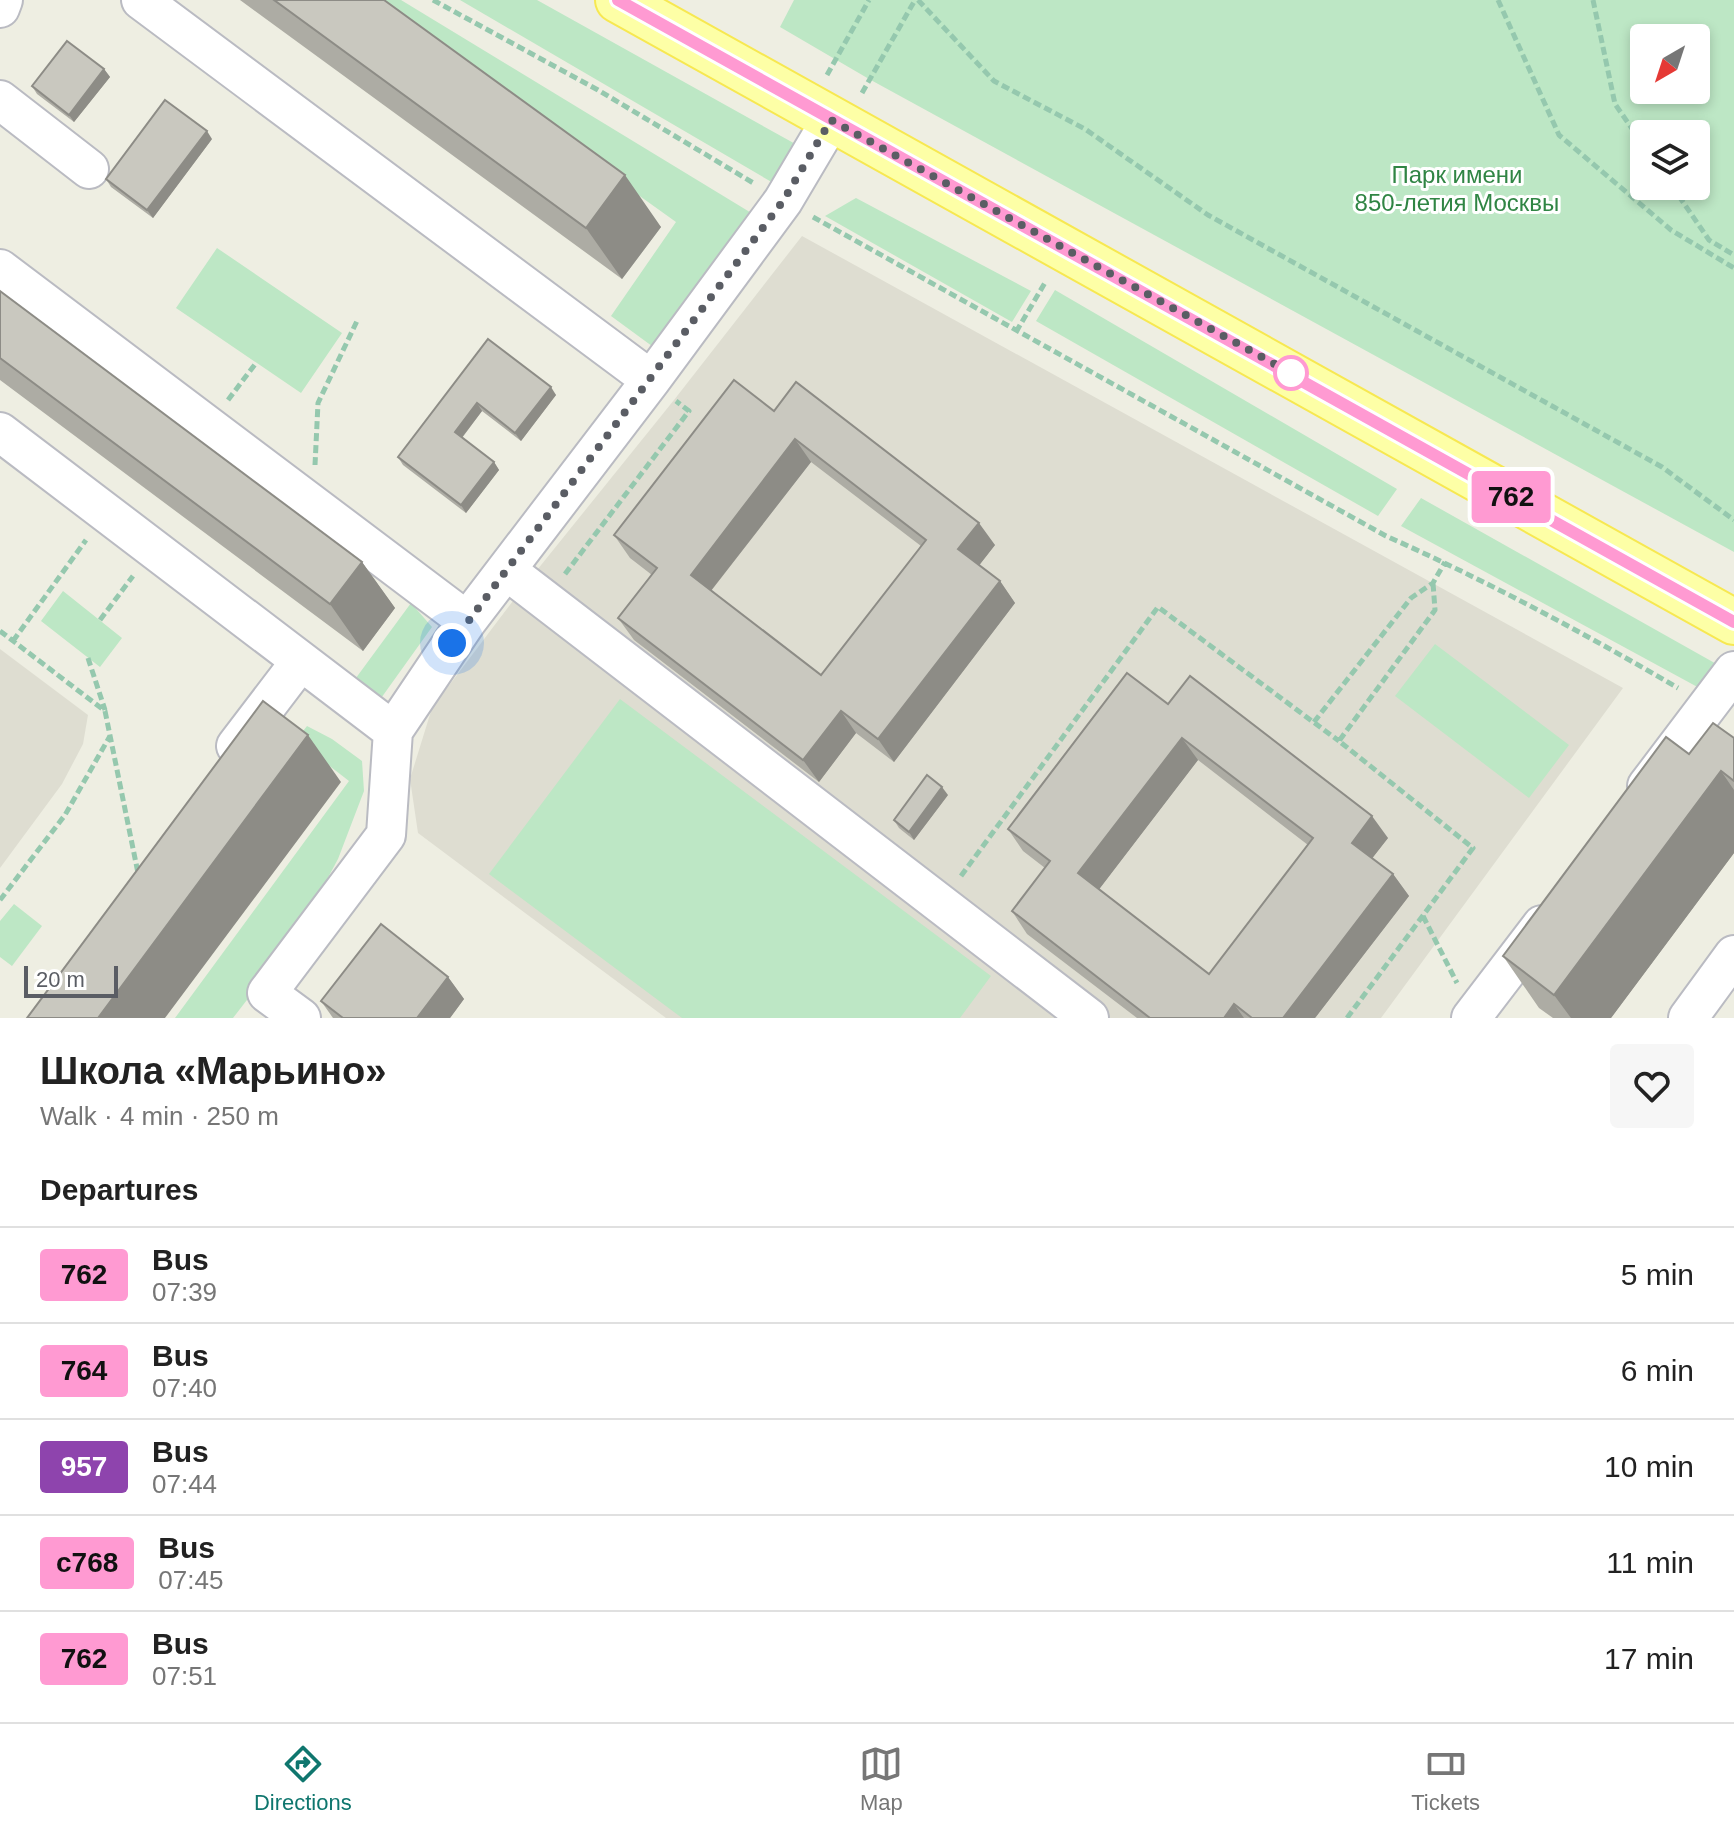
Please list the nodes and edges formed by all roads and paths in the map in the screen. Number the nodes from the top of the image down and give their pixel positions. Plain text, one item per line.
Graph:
1 (3, 0) edge
2 (141, 0) edge
3 (433, 0) edge
4 (618, 0) edge
5 (916, 0) edge
6 (1498, 0) edge
7 (1593, 0) edge
8 (0, 8) edge
9 (0, 100) edge
10 (846, 107) junction
11 (1630, 126) edge
12 (89, 169) dead end
13 (1682, 200) edge
14 (783, 201) junction
15 (1066, 248) junction
16 (1734, 255) edge
17 (1734, 268) edge
18 (0, 269) edge
19 (357, 321) dead end
20 (1016, 332) junction
21 (256, 363) dead end
22 (651, 380) junction
23 (209, 425) junction
24 (0, 432) edge
25 (313, 506) junction
26 (105, 513) junction
27 (1734, 520) edge
28 (153, 550) junction
29 (1445, 562) junction
30 (506, 570) junction
31 (1433, 583) junction
32 (545, 600) junction
33 (100, 620) dead end
34 (467, 621) junction
35 (1734, 622) edge
36 (0, 631) edge
37 (13, 641) junction
38 (88, 658) dead end
39 (300, 662) junction
40 (1734, 671) edge
41 (1708, 706) junction
42 (105, 711) junction
43 (1314, 722) junction
44 (393, 731) junction
45 (110, 735) junction
46 (1339, 741) junction
47 (215, 775) edge
48 (1625, 815) edge
49 (141, 886) edge
50 (0, 900) edge
51 (1561, 900) edge
52 (940, 904) junction
53 (1423, 916) junction
54 (1734, 955) edge
55 (258, 1006) edge
56 (1472, 1017) edge
57 (301, 1018) edge
58 (1089, 1018) edge
59 (1347, 1018) edge
60 (1688, 1018) edge

1 - 8 lane
2 - 22 lane
3 - 14 path
4 - 10 main road
5 - 10 path
5 - 27 path
6 - 17 path
7 - 11 path
9 - 12 lane
10 - 14 lane
10 - 15 main road
13 - 16 path
14 - 20 path
14 - 22 lane
15 - 20 path
15 - 35 main road
18 - 23 lane
19 - 25 path
20 - 29 path
21 - 23 path
22 - 30 lane
22 - 32 path
23 - 25 lane
24 - 26 lane
25 - 34 lane
26 - 28 lane
26 - 37 path
28 - 33 path
28 - 39 lane
29 - 31 path
29 - 41 path
30 - 32 lane
30 - 34 lane
31 - 43 path
31 - 46 path
32 - 52 lane
34 - 44 lane
36 - 37 path
37 - 42 path
38 - 42 path
39 - 44 lane
39 - 47 lane
40 - 41 lane
41 - 48 lane
42 - 45 path
43 - 46 path
43 - 52 path
44 - 55 lane
45 - 49 path
45 - 50 path
46 - 53 path
51 - 56 lane
52 - 58 lane
53 - 56 path
53 - 59 path
54 - 60 lane
55 - 57 lane

